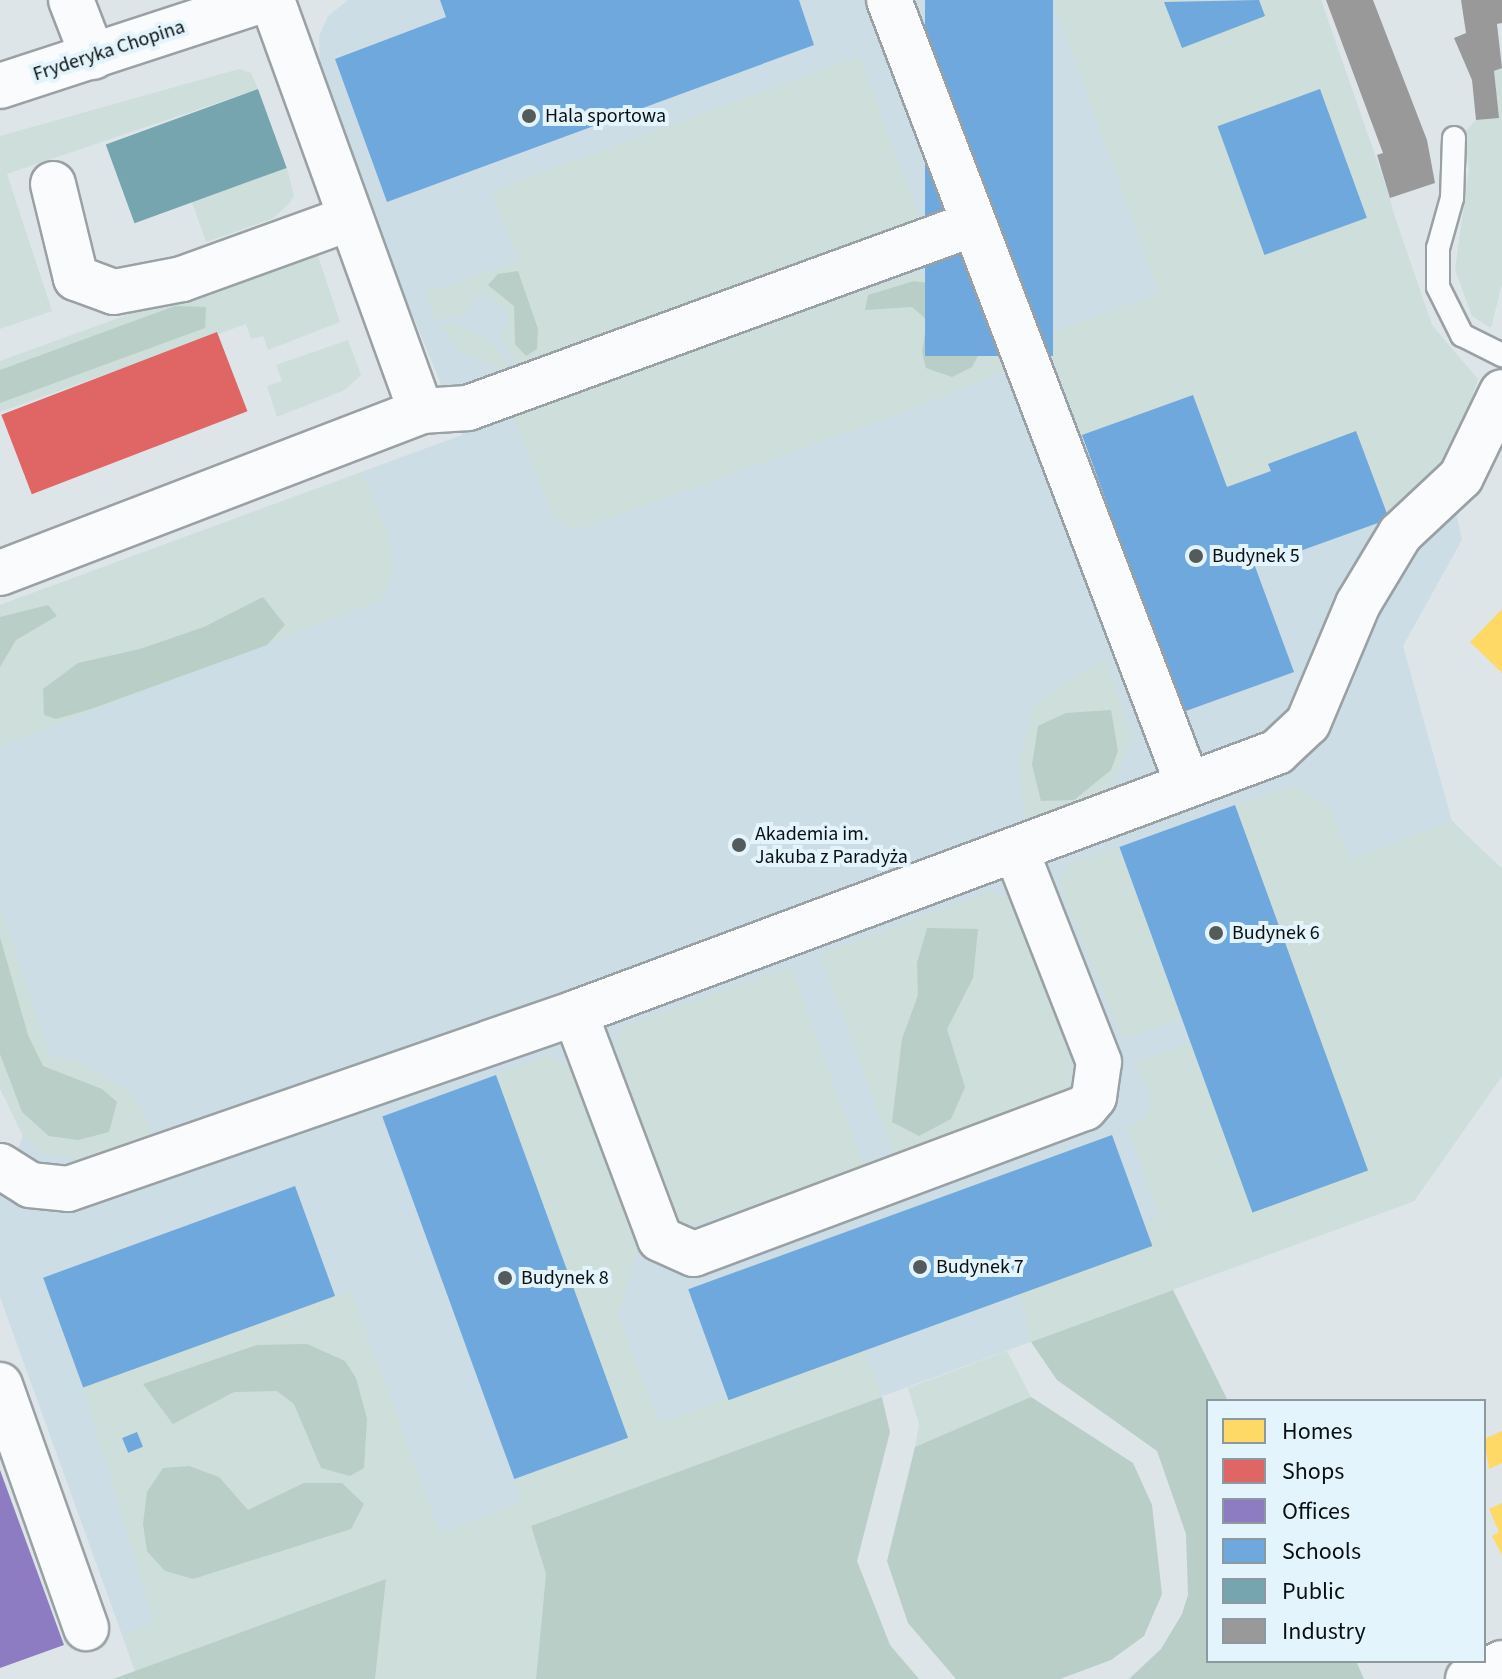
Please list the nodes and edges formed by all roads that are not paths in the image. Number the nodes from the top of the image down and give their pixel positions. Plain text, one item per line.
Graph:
1 (71, 0) edge
2 (263, 0) edge
3 (272, 0) edge
4 (889, 0) edge
5 (93, 57) junction
6 (0, 86) edge
7 (1454, 138) dead end
8 (53, 184) dead end
9 (348, 219) junction
10 (973, 224) junction
11 (1502, 355) edge
12 (1502, 392) edge
13 (421, 411) junction
14 (0, 573) edge
15 (1188, 785) junction
16 (1016, 850) junction
17 (575, 1013) junction
18 (1, 1163) edge
19 (0, 1385) edge
20 (86, 1628) dead end
21 (1502, 1663) edge
22 (1468, 1679) edge

1 - 5 street
2 - 5 street, Fryderyka Chopina
3 - 9 street
4 - 10 street
5 - 6 street, Fryderyka Chopina
7 - 11 lane
8 - 9 street
9 - 13 street
10 - 13 street
10 - 15 street
12 - 15 street
13 - 14 street
15 - 16 street
16 - 17 street
16 - 17 street
17 - 18 street
19 - 20 street
21 - 22 street

